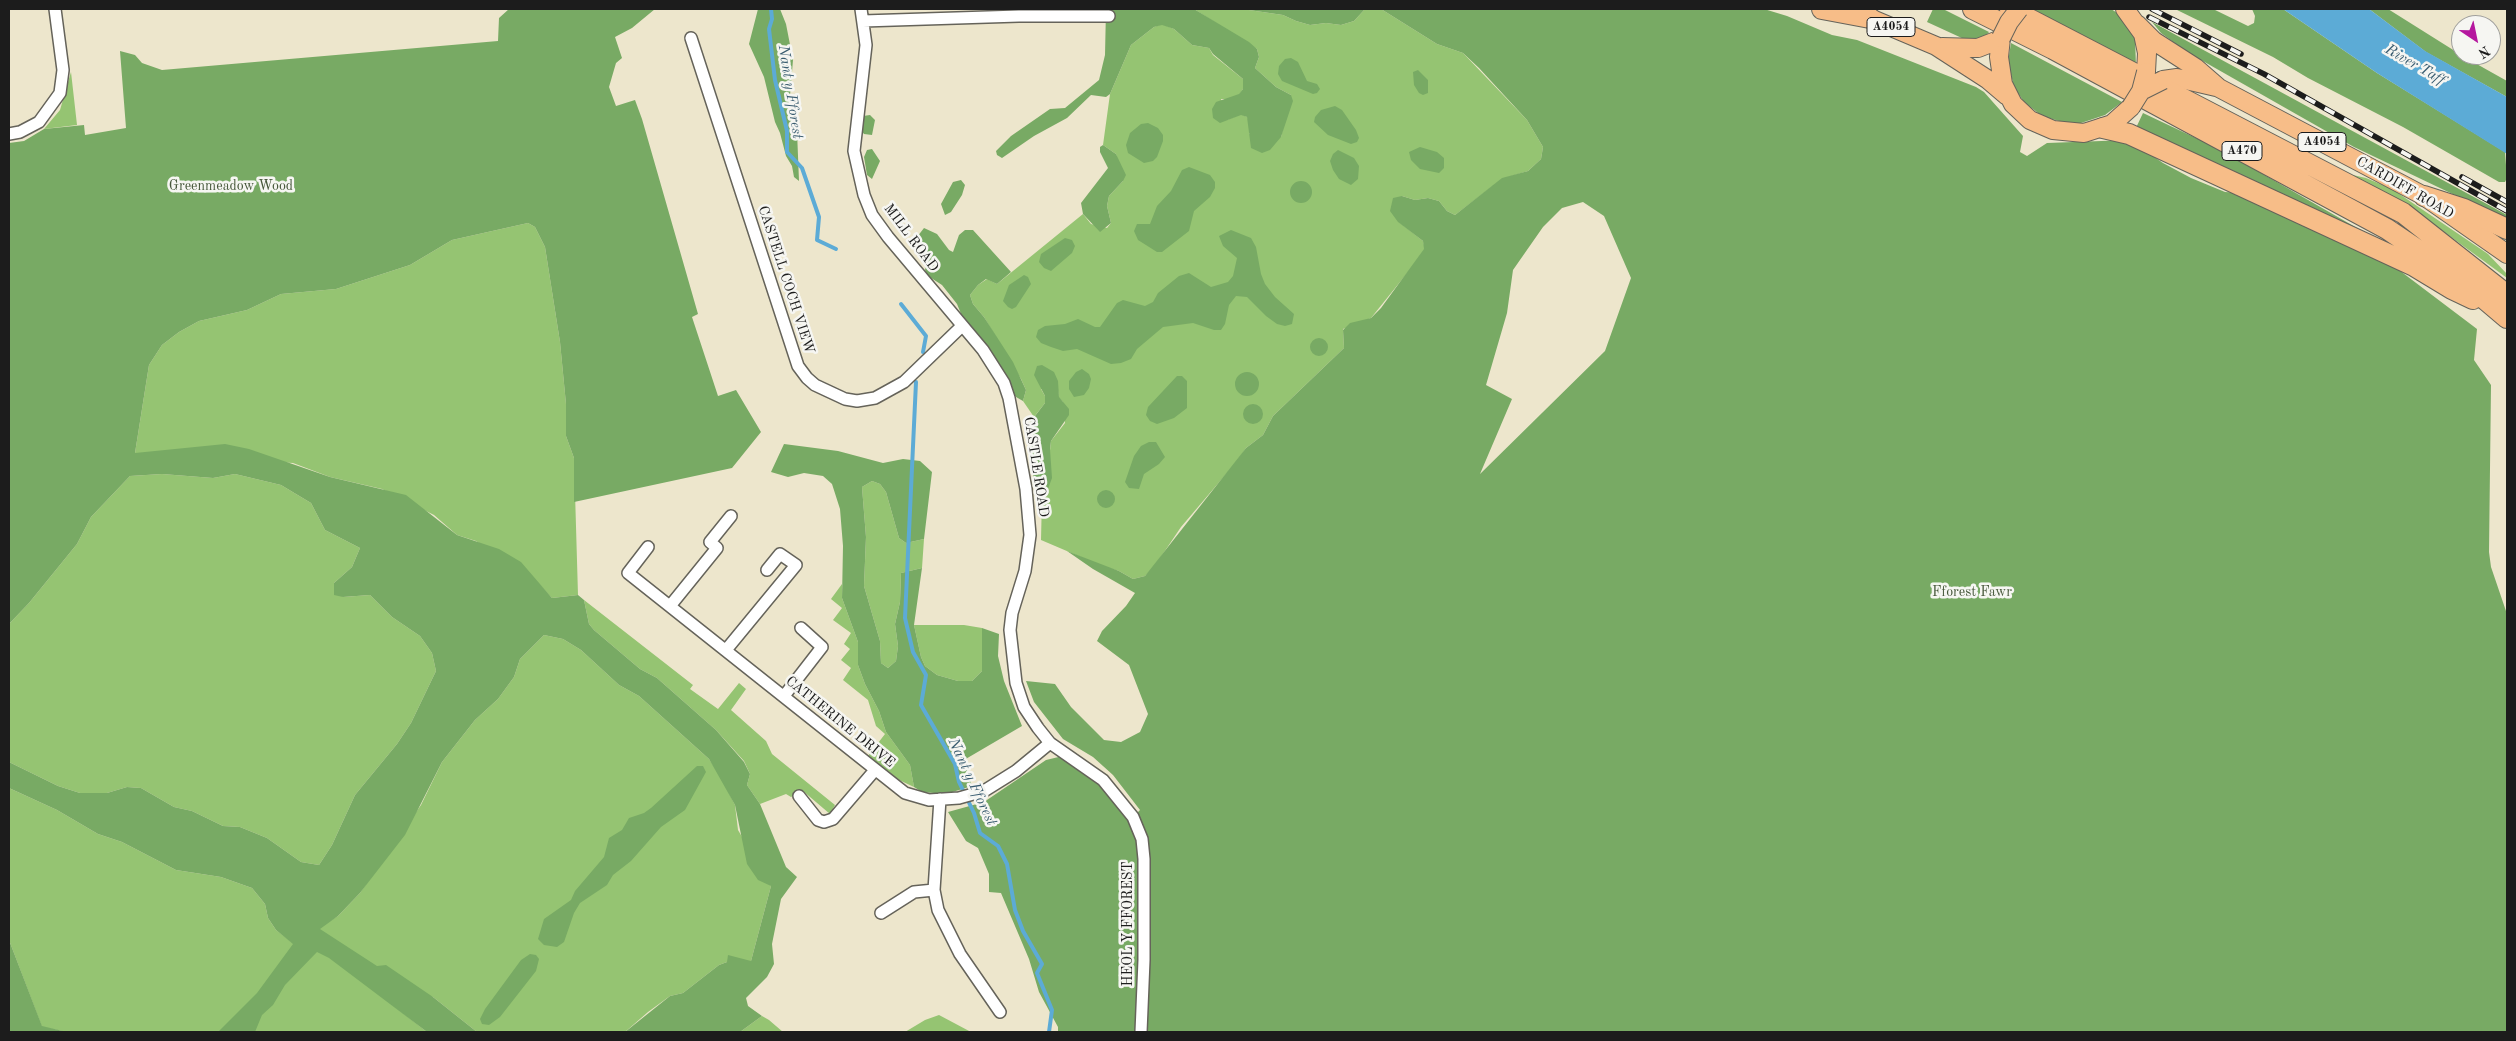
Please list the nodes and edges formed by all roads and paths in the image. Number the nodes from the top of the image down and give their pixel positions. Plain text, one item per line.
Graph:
1 (55, 9) edge
2 (861, 9) edge
3 (1822, 9) edge
4 (1846, 9) edge
5 (1973, 9) edge
6 (2010, 9) edge
7 (2020, 9) edge
8 (2125, 9) edge
9 (1019, 12) edge
10 (1109, 16) dead end
11 (1870, 18) junction
12 (863, 21) junction
13 (2137, 24) junction
14 (691, 38) dead end
15 (2001, 38) junction
16 (1936, 46) junction
17 (2219, 88) junction
18 (2141, 91) junction
19 (2013, 104) junction
20 (2103, 128) junction
21 (9, 134) edge
22 (2424, 196) junction
23 (2507, 229) edge
24 (2507, 254) edge
25 (2505, 308) edge
26 (962, 326) junction
27 (731, 516) dead end
28 (648, 548) dead end
29 (766, 570) dead end
30 (670, 606) junction
31 (801, 628) dead end
32 (726, 650) junction
33 (784, 696) junction
34 (1050, 743) junction
35 (874, 770) junction
36 (799, 796) dead end
37 (940, 799) junction
38 (1133, 817) joint
39 (934, 890) junction
40 (881, 913) dead end
41 (1000, 1012) dead end
42 (1141, 1032) edge

1 - 21 street
2 - 12 street, MILL ROAD
3 - 11 highway
4 - 11 main road, A4054
5 - 25 highway, A470
6 - 25 highway, A470
7 - 15 main road, bridge
8 - 13 main road
9 - 10 street
9 - 12 street
11 - 16 main road, A4054
12 - 26 street, MILL ROAD
13 - 17 main road, CARDIFF ROAD / A4054
13 - 18 main road, bridge
14 - 26 street, CASTELL COCH VIEW
15 - 16 main road, A4054
15 - 19 main road
16 - 19 main road, A4054
17 - 18 main road, CARDIFF ROAD / A4054, bridge
17 - 22 main road, CARDIFF ROAD / A4054
18 - 20 main road, bridge
19 - 20 main road
20 - 25 highway
22 - 23 highway
22 - 24 main road, CARDIFF ROAD / A4054
26 - 34 street, CASTLE ROAD
27 - 30 street
28 - 30 street, CATHERINE DRIVE
29 - 32 street
30 - 32 street, CATHERINE DRIVE
31 - 33 street
32 - 33 street, CATHERINE DRIVE
33 - 35 street, CATHERINE DRIVE
34 - 37 street, CATHERINE DRIVE
34 - 38 street, CASTLE ROAD
35 - 36 street
35 - 37 street, CATHERINE DRIVE
37 - 39 street
38 - 42 street, HEOL Y FFOREST
39 - 40 street
39 - 41 street

